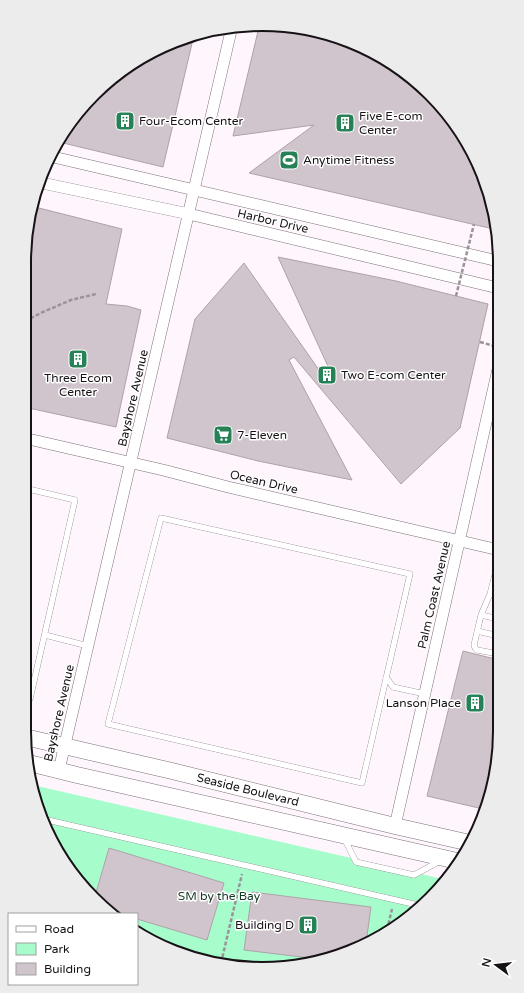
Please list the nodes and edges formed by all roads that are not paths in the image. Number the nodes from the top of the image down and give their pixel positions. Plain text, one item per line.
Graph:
1 (230, 33) edge
2 (56, 158) edge
3 (45, 184) edge
4 (194, 190) junction
5 (188, 214) junction
6 (493, 260) edge
7 (493, 287) edge
8 (493, 392) edge
9 (31, 440) edge
10 (131, 463) junction
11 (31, 490) edge
12 (460, 541) junction
13 (493, 549) edge
14 (493, 582) edge
15 (490, 594) junction
16 (493, 595) edge
17 (481, 615) junction
18 (493, 618) edge
19 (477, 631) junction
20 (45, 635) junction
21 (493, 635) edge
22 (88, 646) junction
23 (493, 653) edge
24 (386, 677) junction
25 (425, 694) junction
26 (31, 695) edge
27 (31, 738) edge
28 (65, 746) junction
29 (33, 764) edge
30 (59, 770) junction
31 (50, 821) edge
32 (395, 826) junction
33 (342, 835) junction
34 (464, 842) edge
35 (451, 859) edge
36 (415, 904) edge

1 - 4 street, Bayshore Avenue
2 - 4 street, Harbor Drive
3 - 5 street, Harbor Drive
4 - 5 street, Bayshore Avenue
4 - 6 street, Harbor Drive
5 - 7 street, Harbor Drive
5 - 10 street, Bayshore Avenue
8 - 12 street, Palm Coast Avenue
9 - 10 street, Ocean Drive
10 - 12 street, Ocean Drive
10 - 22 street, Bayshore Avenue
11 - 20 lane
12 - 13 street, Ocean Drive
12 - 25 street, Palm Coast Avenue
14 - 15 lane
15 - 16 lane
15 - 17 lane
17 - 18 lane
17 - 19 lane
19 - 21 lane
19 - 23 lane
20 - 22 lane
20 - 26 lane
22 - 28 street, Bayshore Avenue
24 - 24 lane
24 - 25 lane
25 - 32 street, Palm Coast Avenue
27 - 28 street, Seaside Boulevard
28 - 30 street, Bayshore Avenue
28 - 32 street, Seaside Boulevard
29 - 30 street, Seaside Boulevard
30 - 33 street, Seaside Boulevard
31 - 36 lane
32 - 34 street, Seaside Boulevard
33 - 35 street, Seaside Boulevard
33 - 35 lane

